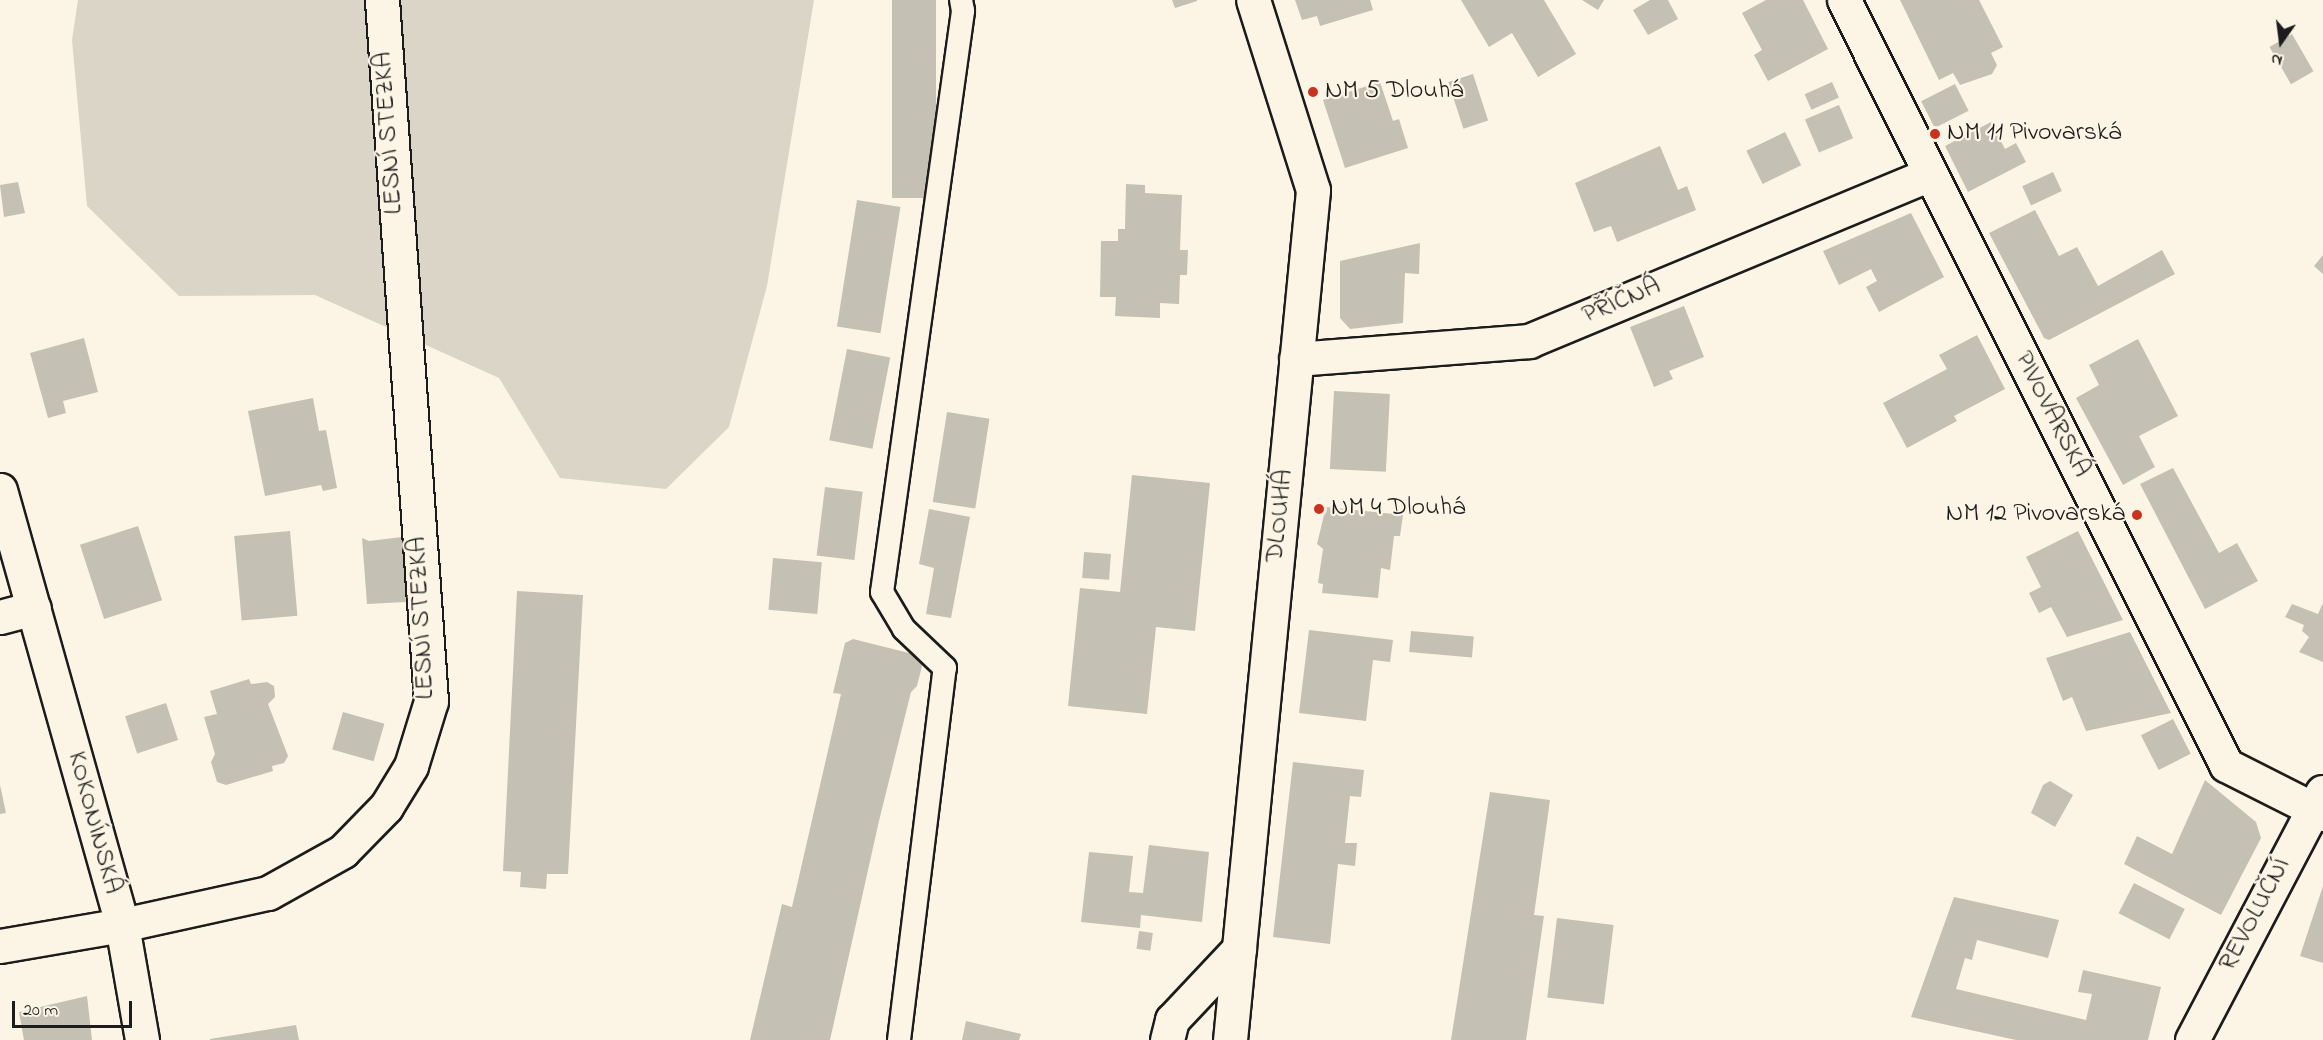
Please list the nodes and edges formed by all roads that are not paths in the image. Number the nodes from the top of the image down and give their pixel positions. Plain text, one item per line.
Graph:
1 (382, 0) edge
2 (961, 0) edge
3 (1253, 0) edge
4 (1844, 0) edge
5 (1930, 174) junction
6 (1296, 359) junction
7 (0, 490) edge
8 (34, 608) junction
9 (0, 617) edge
10 (2320, 805) edge
11 (122, 925) junction
12 (0, 946) edge
13 (1239, 949) junction
14 (142, 1040) edge
15 (899, 1040) edge
16 (1167, 1040) edge
17 (1230, 1040) edge
18 (2192, 1040) edge

1 - 11 street, LESNÍ STEZKA
2 - 15 lane
3 - 6 street, DLOUHÁ
4 - 5 street, PIVOVARSKÁ
5 - 6 street, PŘÍČNÁ
5 - 10 street, PIVOVARSKÁ
6 - 13 street, DLOUHÁ
7 - 8 street, KOKONÍNSKÁ
8 - 9 street
8 - 11 street, KOKONÍNSKÁ
10 - 18 street, REVOLUČNÍ
11 - 12 street, LESNÍ STEZKA
11 - 14 street, KOKONÍNSKÁ
13 - 16 street
13 - 17 street, DLOUHÁ

